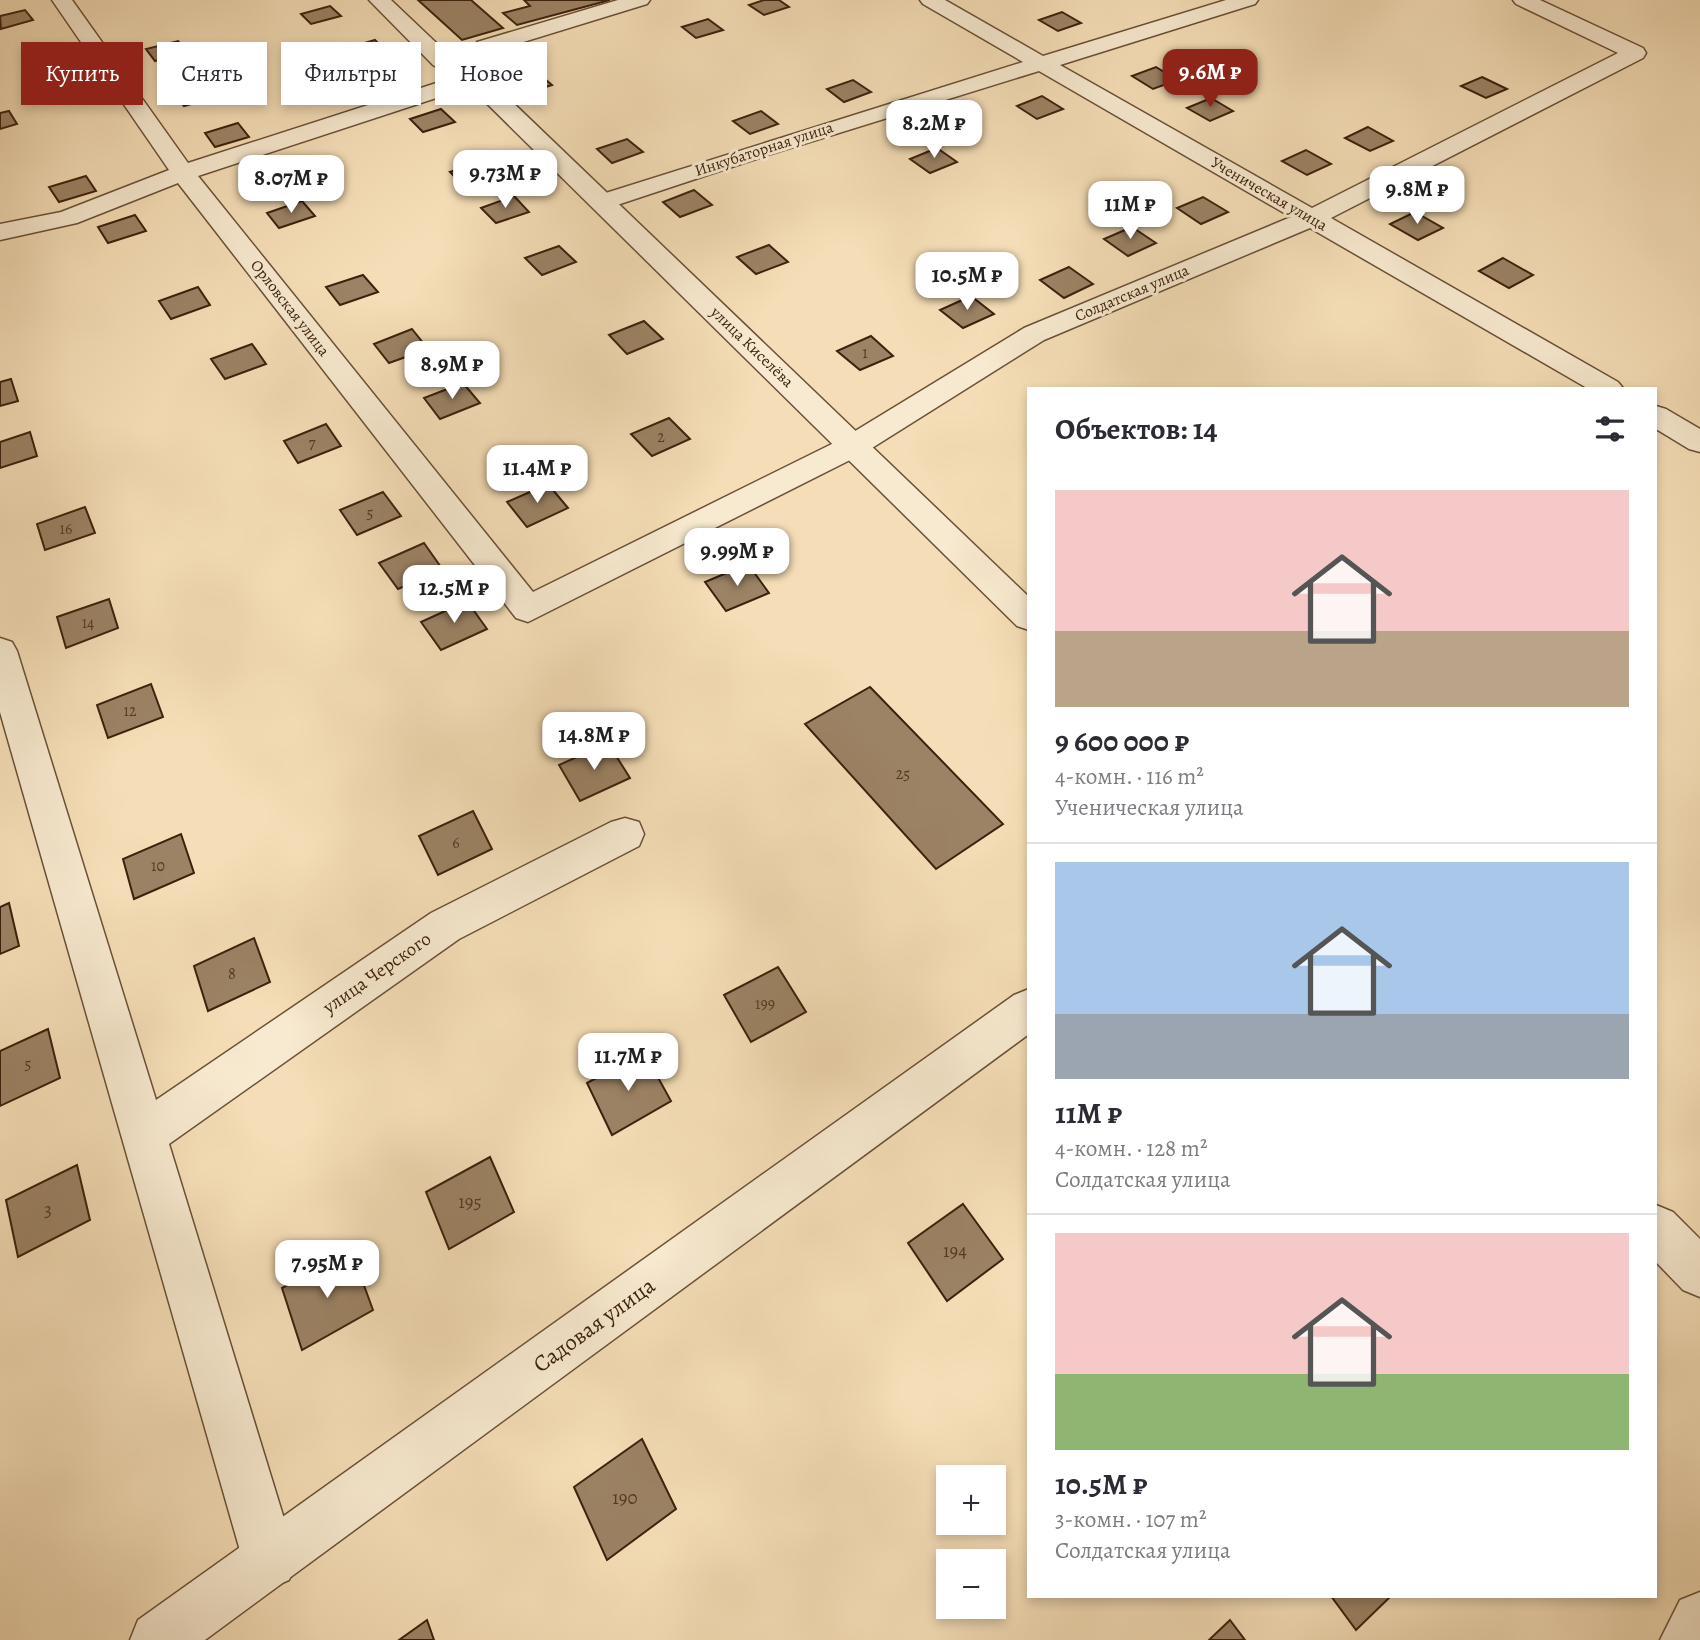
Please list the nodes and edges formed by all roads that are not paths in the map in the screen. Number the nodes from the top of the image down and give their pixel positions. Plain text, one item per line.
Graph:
1 (62, 0) edge
2 (379, 0) edge
3 (640, 0) edge
4 (930, 0) edge
5 (1248, 0) edge
6 (1524, 0) edge
7 (501, 42) edge
8 (435, 54) edge
9 (1042, 64) junction
10 (435, 91) edge
11 (502, 105) edge
12 (183, 173) junction
13 (602, 202) junction
14 (1312, 218) junction
15 (0, 232) edge
16 (1606, 387) edge
17 (1657, 417) edge
18 (1700, 442) edge
19 (853, 446) junction
20 (528, 609) joint
21 (1027, 615) edge
22 (0, 652) edge
23 (625, 834) dead end
24 (1027, 1010) edge
25 (144, 1135) junction
26 (1657, 1230) edge
27 (1700, 1273) edge
28 (270, 1561) junction
29 (1700, 1620) edge
30 (158, 1640) edge
31 (1688, 1640) edge

1 - 12 street, Орловская улица
2 - 8 street, улица Киселёва
3 - 7 street
4 - 9 street, Ученическая улица
5 - 9 street, Инкубаторная улица
6 - 14 street, Солдатская улица
9 - 13 street, Инкубаторная улица
9 - 14 street, Ученическая улица
10 - 12 street
11 - 13 street, улица Киселёва
12 - 15 street
12 - 20 street, Орловская улица
13 - 19 street, улица Киселёва
14 - 16 street, Ученическая улица
14 - 19 street, Солдатская улица
17 - 18 street
19 - 20 street, Солдатская улица
19 - 21 street, улица Киселёва
22 - 25 street
23 - 25 street, улица Черского
24 - 28 street, Садовая улица
25 - 28 street
26 - 27 street
28 - 30 street, Садовая улица
29 - 31 street

